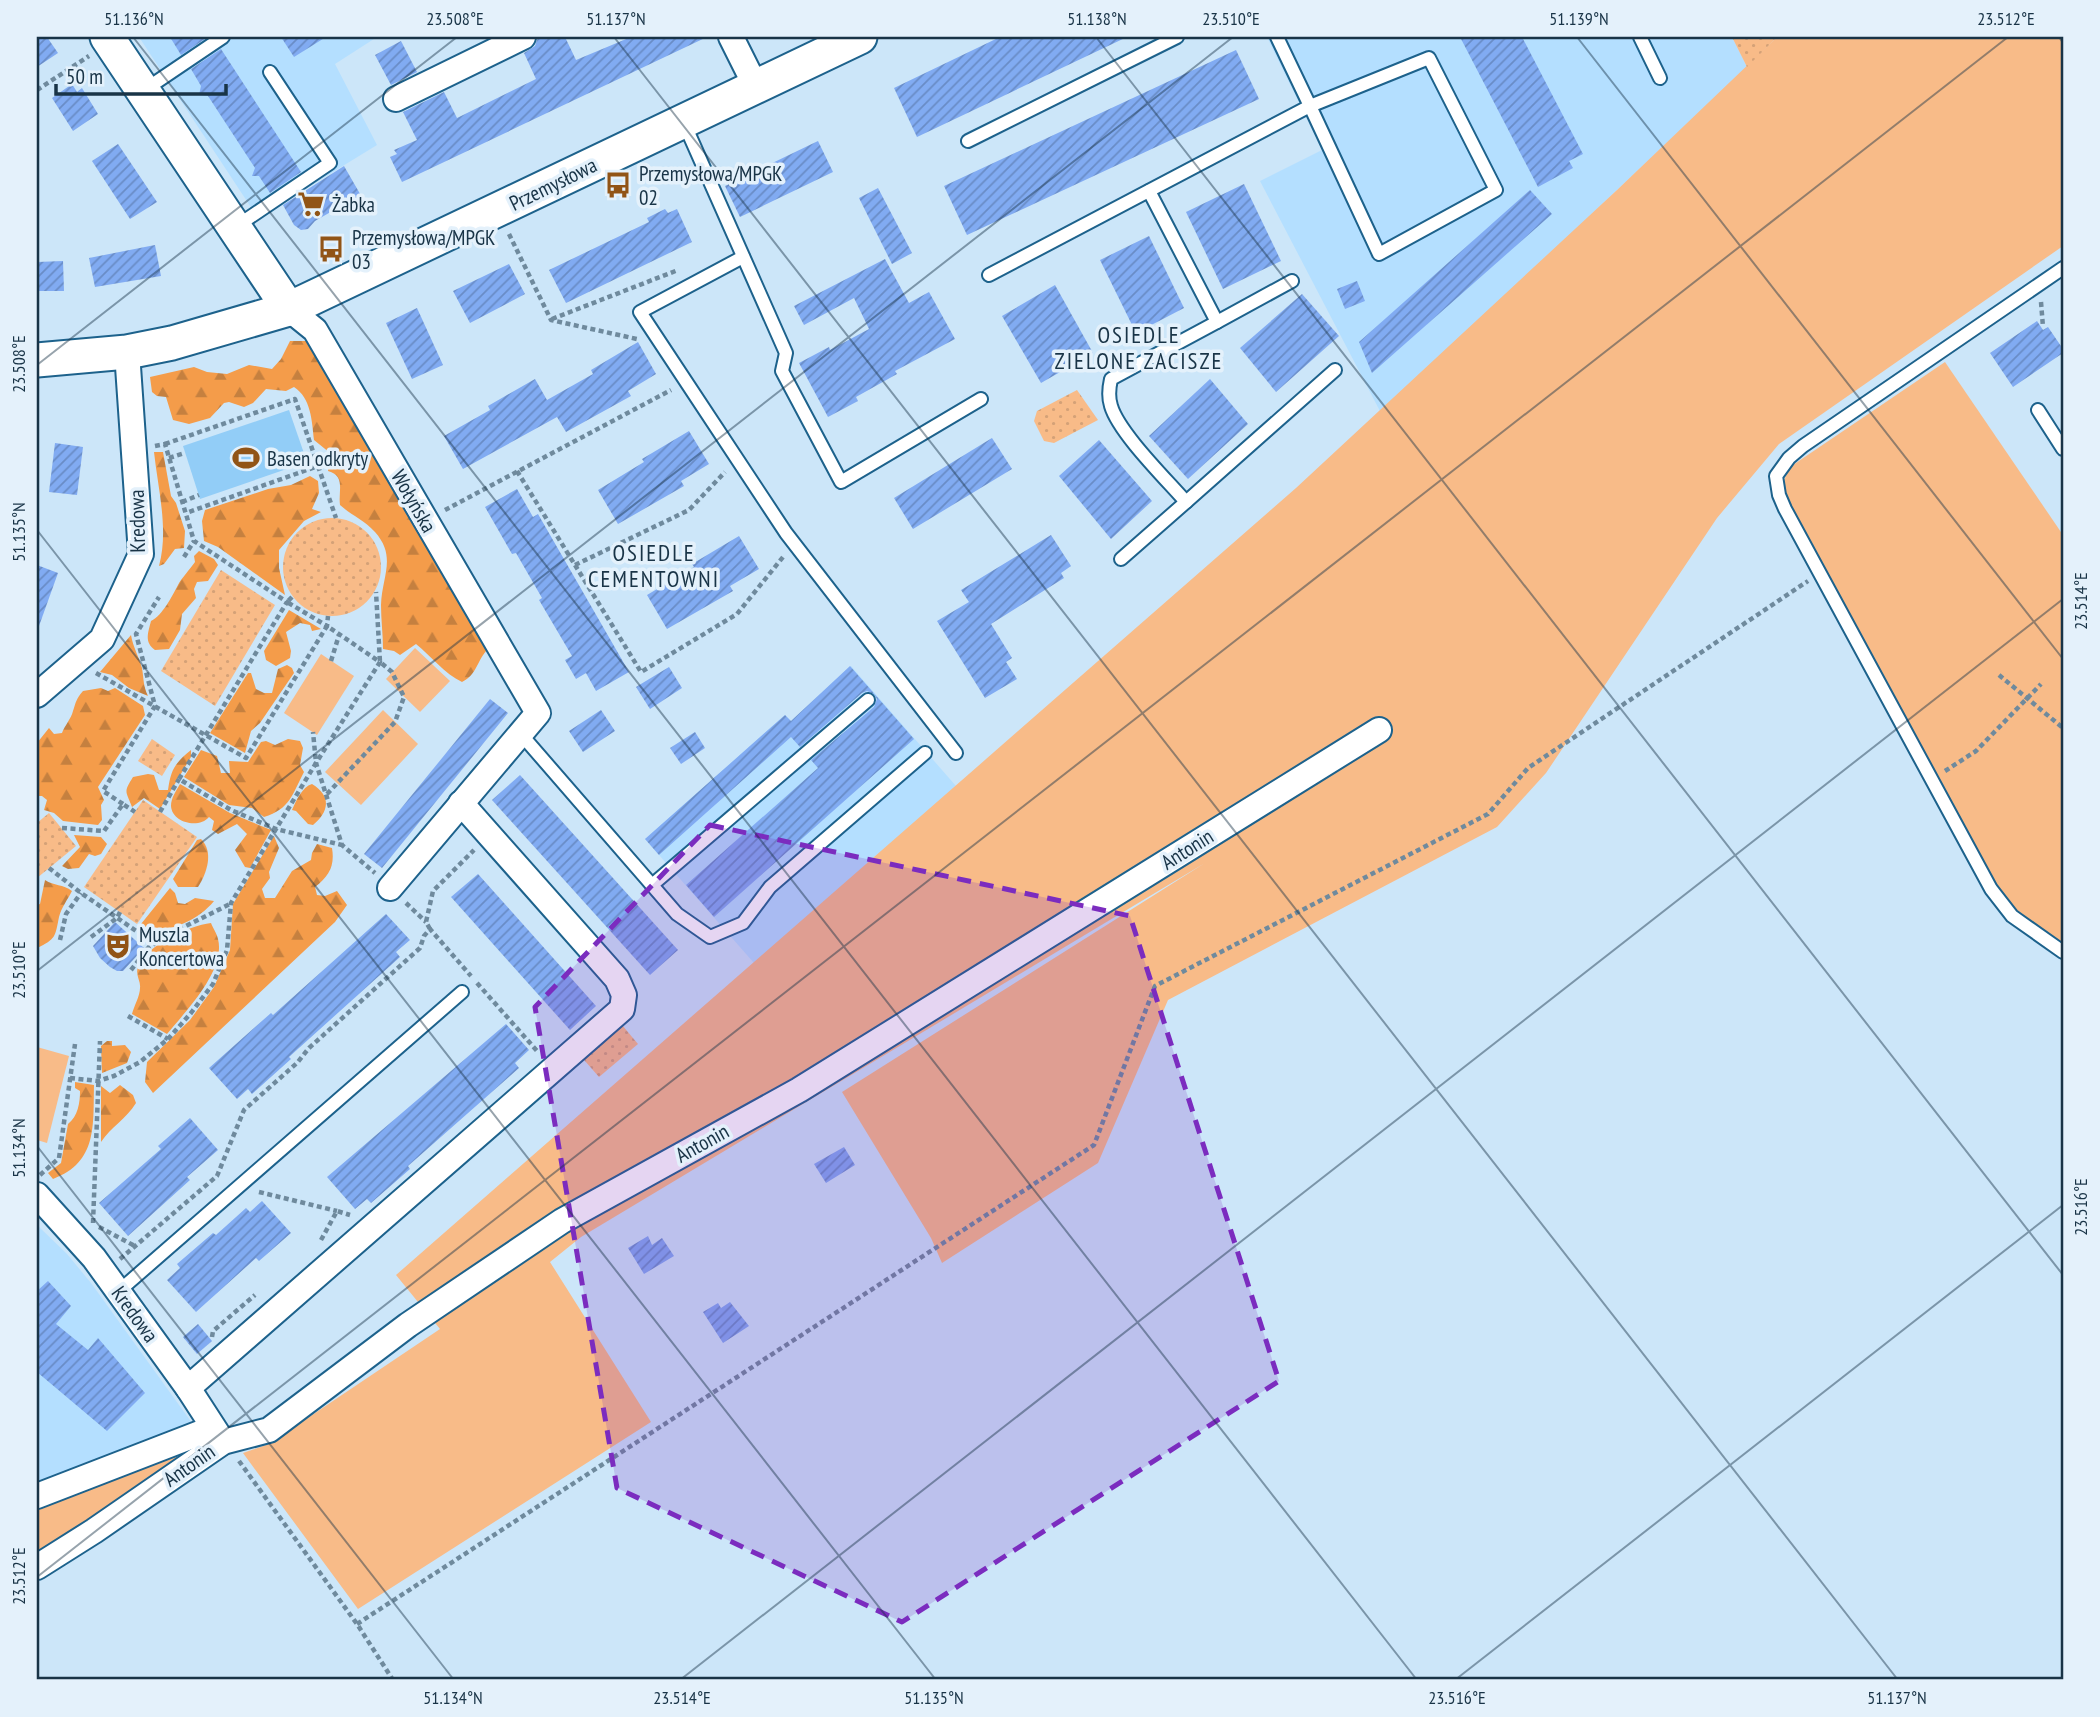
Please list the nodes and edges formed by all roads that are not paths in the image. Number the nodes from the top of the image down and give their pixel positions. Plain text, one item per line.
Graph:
1 (223, 37) edge
2 (523, 37) edge
3 (731, 37) edge
4 (860, 37) edge
5 (1177, 37) edge
6 (1278, 37) edge
7 (1640, 37) edge
8 (108, 40) edge
9 (270, 72) dead end
10 (1660, 78) dead end
11 (756, 87) junction
12 (143, 91) junction
13 (396, 99) dead end
14 (1310, 106) junction
15 (684, 122) junction
16 (968, 141) dead end
17 (1149, 191) junction
18 (234, 228) junction
19 (743, 257) junction
20 (2063, 268) edge
21 (989, 275) dead end
22 (1292, 281) dead end
23 (289, 309) junction
24 (1217, 322) junction
25 (127, 352) junction
26 (37, 360) edge
27 (1335, 370) dead end
28 (981, 399) dead end
29 (2038, 410) dead end
30 (2063, 449) edge
31 (1186, 502) junction
32 (1121, 559) dead end
33 (37, 695) edge
34 (868, 700) dead end
35 (1379, 730) dead end
36 (520, 733) junction
37 (925, 752) dead end
38 (956, 753) dead end
39 (461, 803) junction
40 (652, 886) junction
41 (390, 888) road end
42 (2063, 951) edge
43 (462, 992) dead end
44 (37, 1195) edge
45 (122, 1288) junction
46 (188, 1388) junction
47 (218, 1434) junction
48 (37, 1496) edge
49 (37, 1567) edge

1 - 12 lane
2 - 13 street
3 - 11 street
4 - 11 main road, Przemysłowa
5 - 16 lane
6 - 14 lane
7 - 10 lane
8 - 12 main road, Wołyńska
9 - 18 lane
11 - 15 main road, Przemysłowa
12 - 18 main road, Wołyńska
14 - 14 lane
14 - 17 lane
15 - 19 lane
15 - 23 main road, Przemysłowa
17 - 21 lane
17 - 24 lane
18 - 23 main road, Wołyńska
19 - 28 lane
19 - 38 lane
20 - 42 lane
22 - 24 lane
23 - 25 main road, Przemysłowa
23 - 36 street, Wołyńska
24 - 31 lane
25 - 26 main road, Przemysłowa
25 - 33 street, Kredowa
27 - 31 lane
29 - 30 lane
31 - 32 lane
34 - 40 lane
35 - 47 street, Antonin
36 - 39 street, Wołyńska
36 - 40 lane
37 - 40 lane
39 - 41 street, Wołyńska
39 - 46 street
43 - 45 lane
44 - 45 street, Kredowa
45 - 46 street, Kredowa
46 - 47 street, Kredowa
47 - 48 street
47 - 49 street, Antonin

